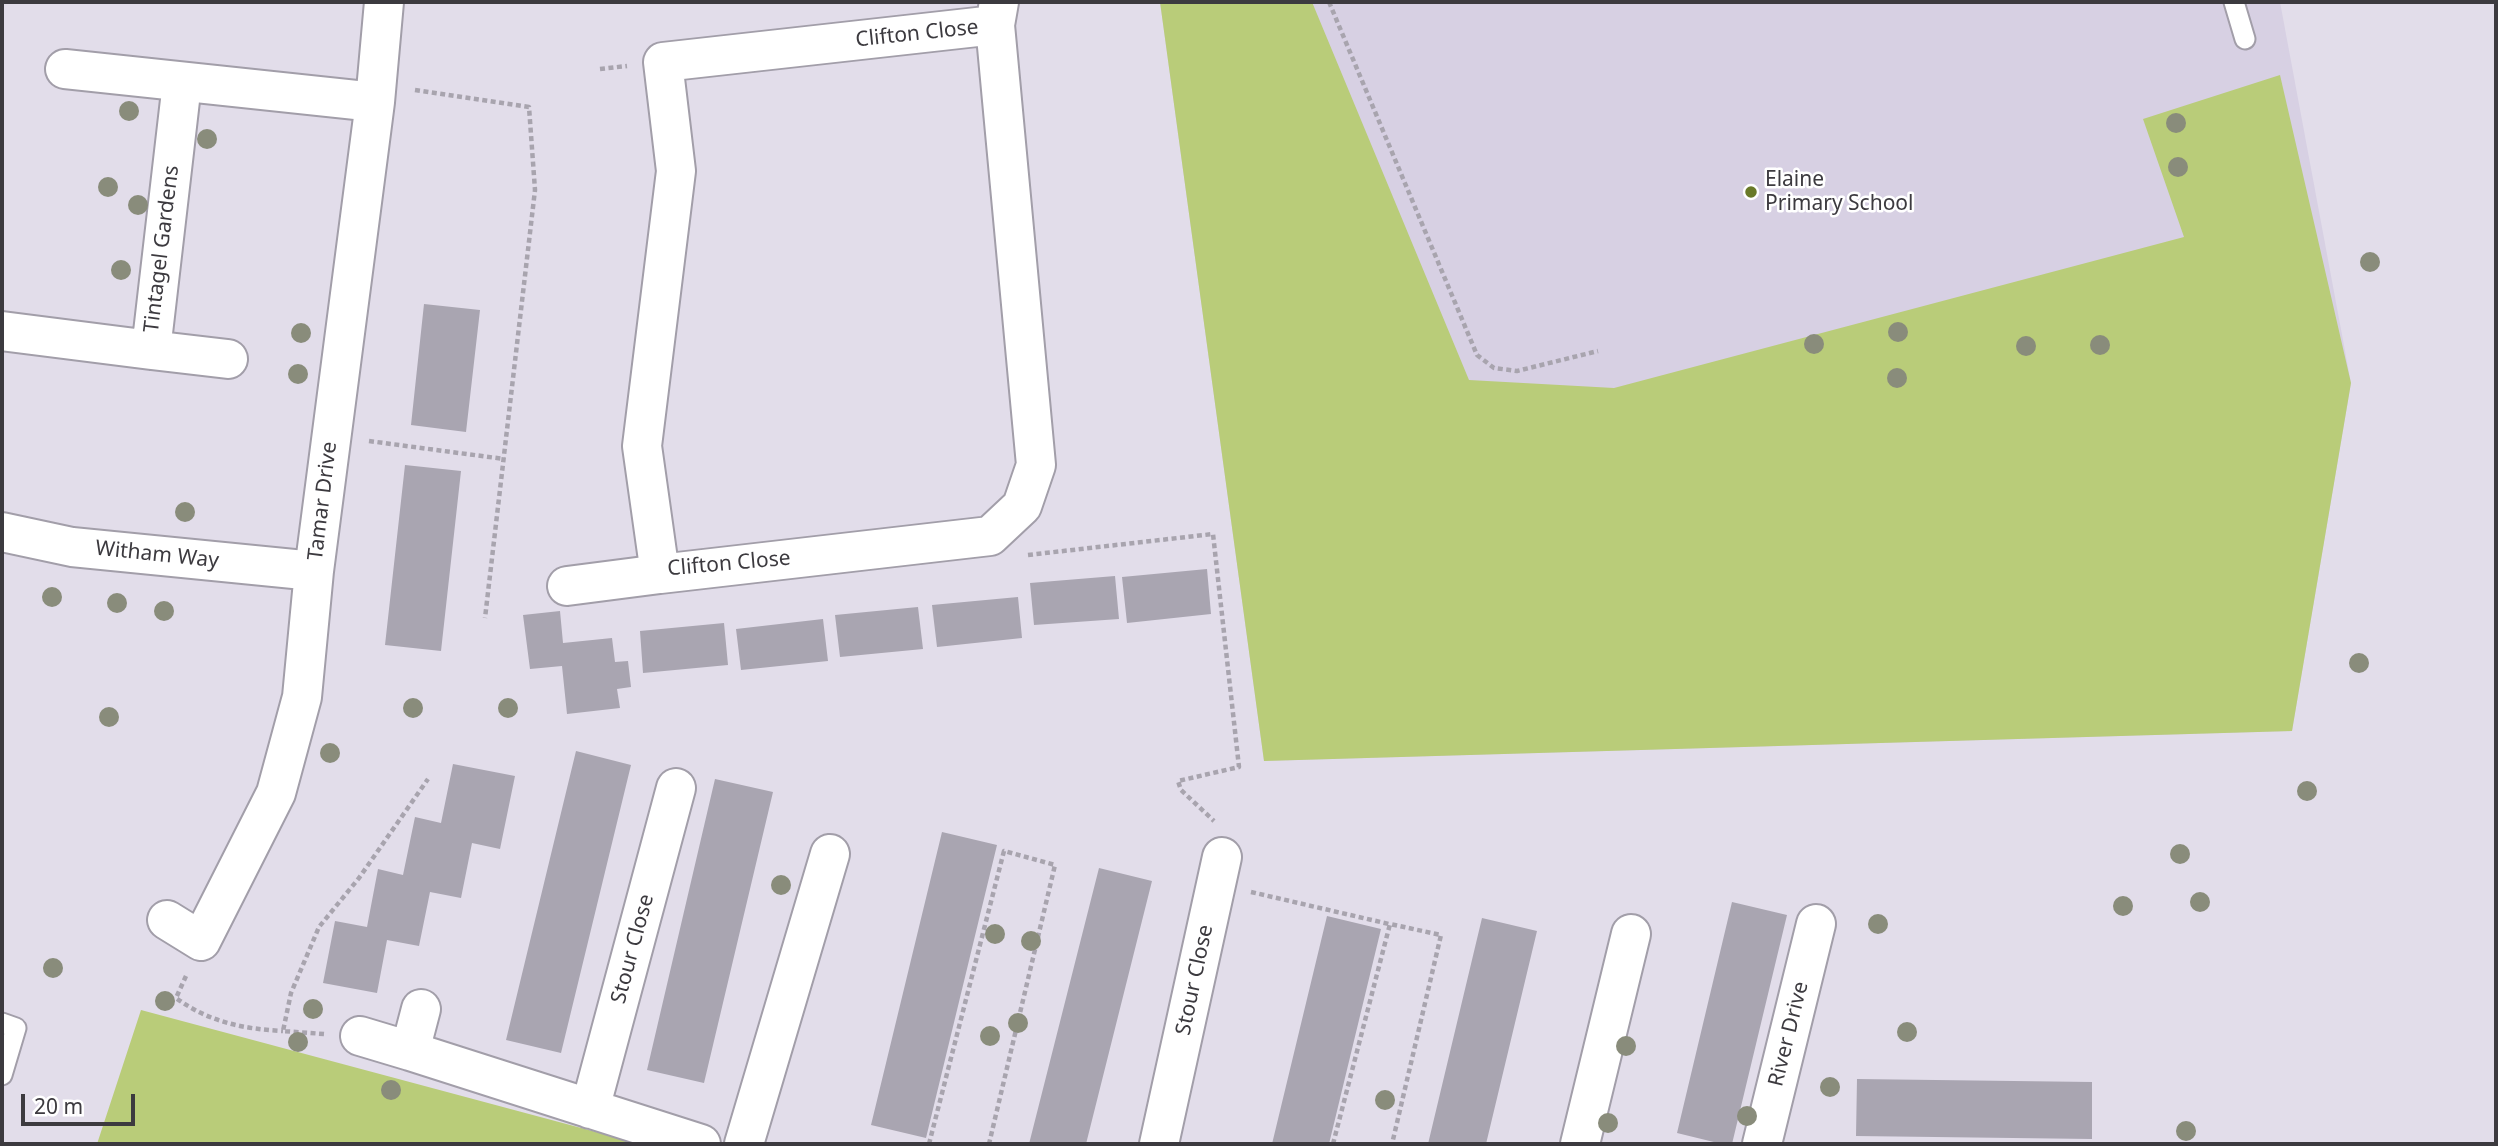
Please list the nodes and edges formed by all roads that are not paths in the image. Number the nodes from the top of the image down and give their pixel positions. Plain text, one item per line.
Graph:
1 (384, 2) edge
2 (2234, 2) edge
3 (997, 13) edge
4 (2245, 38) dead end
5 (65, 69) dead end
6 (182, 83) junction
7 (375, 93) junction
8 (2, 331) edge
9 (150, 350) junction
10 (228, 359) dead end
11 (2, 532) edge
12 (314, 571) junction
13 (660, 574) junction
14 (567, 586) dead end
15 (676, 788) dead end
16 (831, 854) dead end
17 (1219, 855) road end
18 (167, 920) dead end
19 (1816, 924) dead end
20 (1631, 934) dead end
21 (421, 1009) dead end
22 (2, 1023) edge
23 (360, 1037) road end
24 (410, 1051) junction
25 (2, 1075) edge
26 (590, 1109) junction
27 (701, 1144) edge
28 (744, 1144) edge
29 (1159, 1144) edge
30 (1580, 1144) edge
31 (1762, 1144) edge

1 - 7 street, Tamar Drive
2 - 4 lane
3 - 13 street, Clifton Close
3 - 13 street, Clifton Close
5 - 6 street
6 - 7 street
6 - 9 street, Tintagel Gardens
7 - 12 street, Tamar Drive
8 - 9 street, Tintagel Gardens
9 - 10 street
11 - 12 street, Witham Way
12 - 18 street, Tamar Drive
13 - 14 street
15 - 26 street, Stour Close
16 - 28 street
17 - 29 street, Stour Close
19 - 31 street, River Drive
20 - 30 street
21 - 24 street
22 - 25 lane
23 - 24 street
24 - 26 street
26 - 27 street

